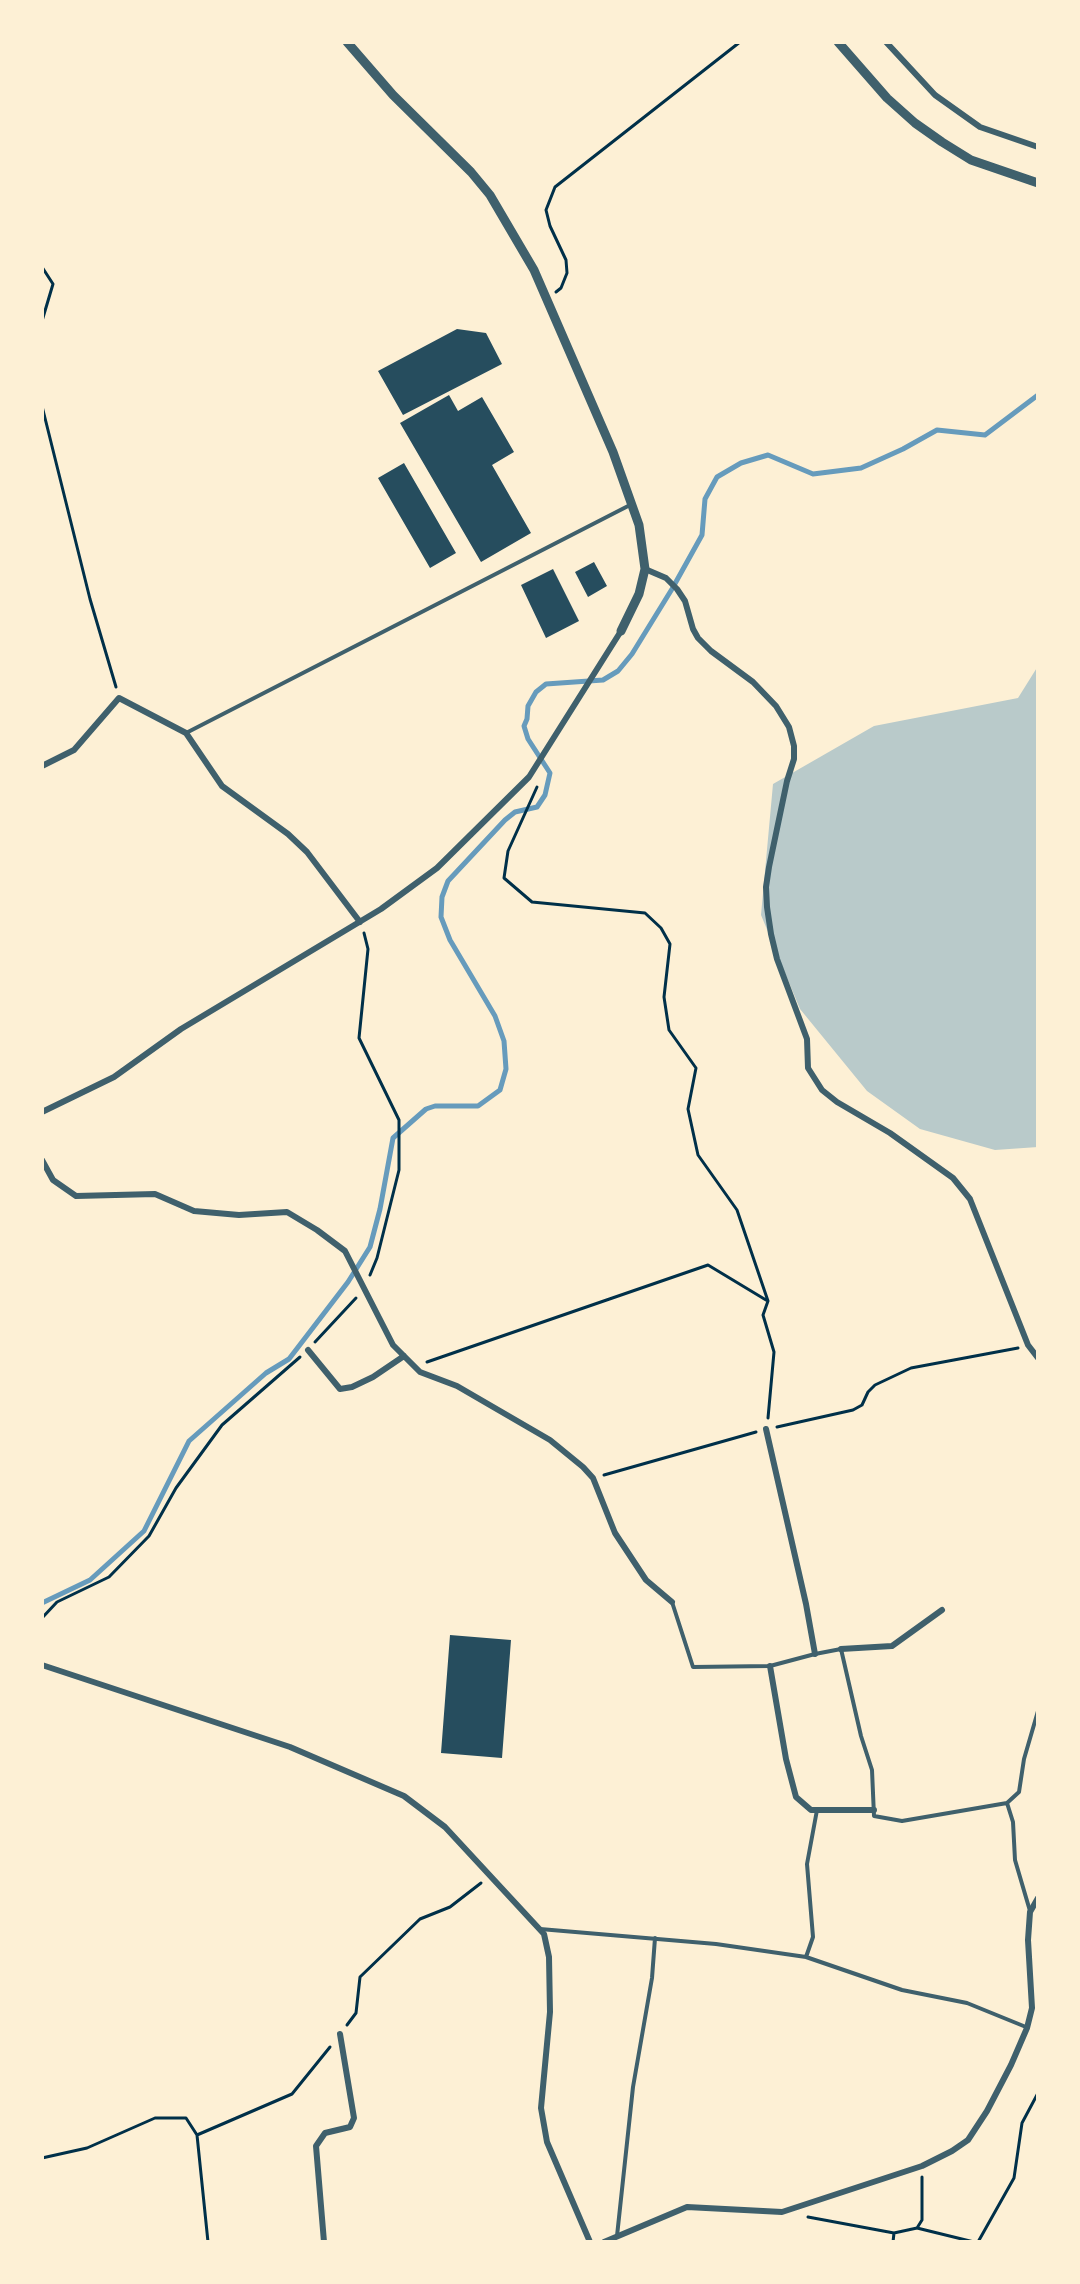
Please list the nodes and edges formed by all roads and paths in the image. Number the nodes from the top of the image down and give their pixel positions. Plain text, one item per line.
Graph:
1 (347, 42) edge
2 (740, 42) edge
3 (838, 42) edge
4 (886, 42) edge
5 (1038, 147) edge
6 (1038, 183) edge
7 (42, 267) edge
8 (547, 298) junction
9 (42, 321) edge
10 (42, 406) edge
11 (633, 504) junction
12 (645, 569) junction
13 (621, 631) joint
14 (119, 698) junction
15 (186, 733) junction
16 (42, 766) edge
17 (540, 780) dead end
18 (360, 922) junction
19 (42, 1112) edge
20 (42, 1160) edge
21 (365, 1288) junction
22 (768, 1301) junction
23 (1028, 1345) junction
24 (308, 1350) junction
25 (404, 1356) junction
26 (1038, 1358) edge
27 (414, 1366) junction
28 (766, 1429) junction
29 (593, 1478) junction
30 (672, 1602) joint
31 (942, 1610) dead end
32 (42, 1618) edge
33 (841, 1649) junction
34 (815, 1654) junction
35 (42, 1665) edge
36 (770, 1666) junction
37 (1038, 1712) edge
38 (1007, 1803) junction
39 (818, 1810) junction
40 (874, 1810) junction
41 (490, 1877) junction
42 (1038, 1898) edge
43 (1030, 1912) junction
44 (540, 1929) junction
45 (655, 1938) junction
46 (806, 1957) junction
47 (1027, 2028) junction
48 (340, 2034) junction
49 (1038, 2093) edge
50 (197, 2134) junction
51 (42, 2158) edge
52 (922, 2166) junction
53 (782, 2212) junction
54 (917, 2228) junction
55 (894, 2233) junction
56 (617, 2236) junction
57 (208, 2242) edge
58 (324, 2242) edge
59 (590, 2242) edge
60 (604, 2242) edge
61 (893, 2242) edge
62 (976, 2242) edge

1 - 8 street
2 - 8 path
3 - 6 street
4 - 5 street
7 - 9 path
8 - 11 street
10 - 14 path
11 - 12 street
11 - 15 lane
12 - 13 street
12 - 23 street
13 - 18 street
14 - 15 street
14 - 16 street
15 - 18 street
17 - 22 path
18 - 19 street
18 - 21 path
20 - 21 street
21 - 24 path
21 - 25 street
22 - 27 path
22 - 28 path
23 - 26 street
23 - 28 path
24 - 25 street
24 - 32 path
25 - 27 street
27 - 29 street
28 - 29 path
28 - 34 street
29 - 30 street
30 - 36 lane
31 - 33 street
33 - 34 lane
33 - 40 lane
34 - 36 lane
35 - 41 street
36 - 39 street
37 - 38 lane
38 - 40 lane
38 - 43 lane
39 - 40 street
39 - 46 lane
41 - 44 street
41 - 48 path
42 - 43 street
43 - 47 street
44 - 45 lane
44 - 59 street
45 - 46 lane
45 - 56 lane
46 - 47 lane
47 - 52 street
48 - 50 path
48 - 58 street
49 - 62 path
50 - 51 path
50 - 57 path
52 - 53 street
52 - 54 path
53 - 55 path
53 - 56 street
54 - 55 path
54 - 62 path
55 - 61 path
56 - 60 street

